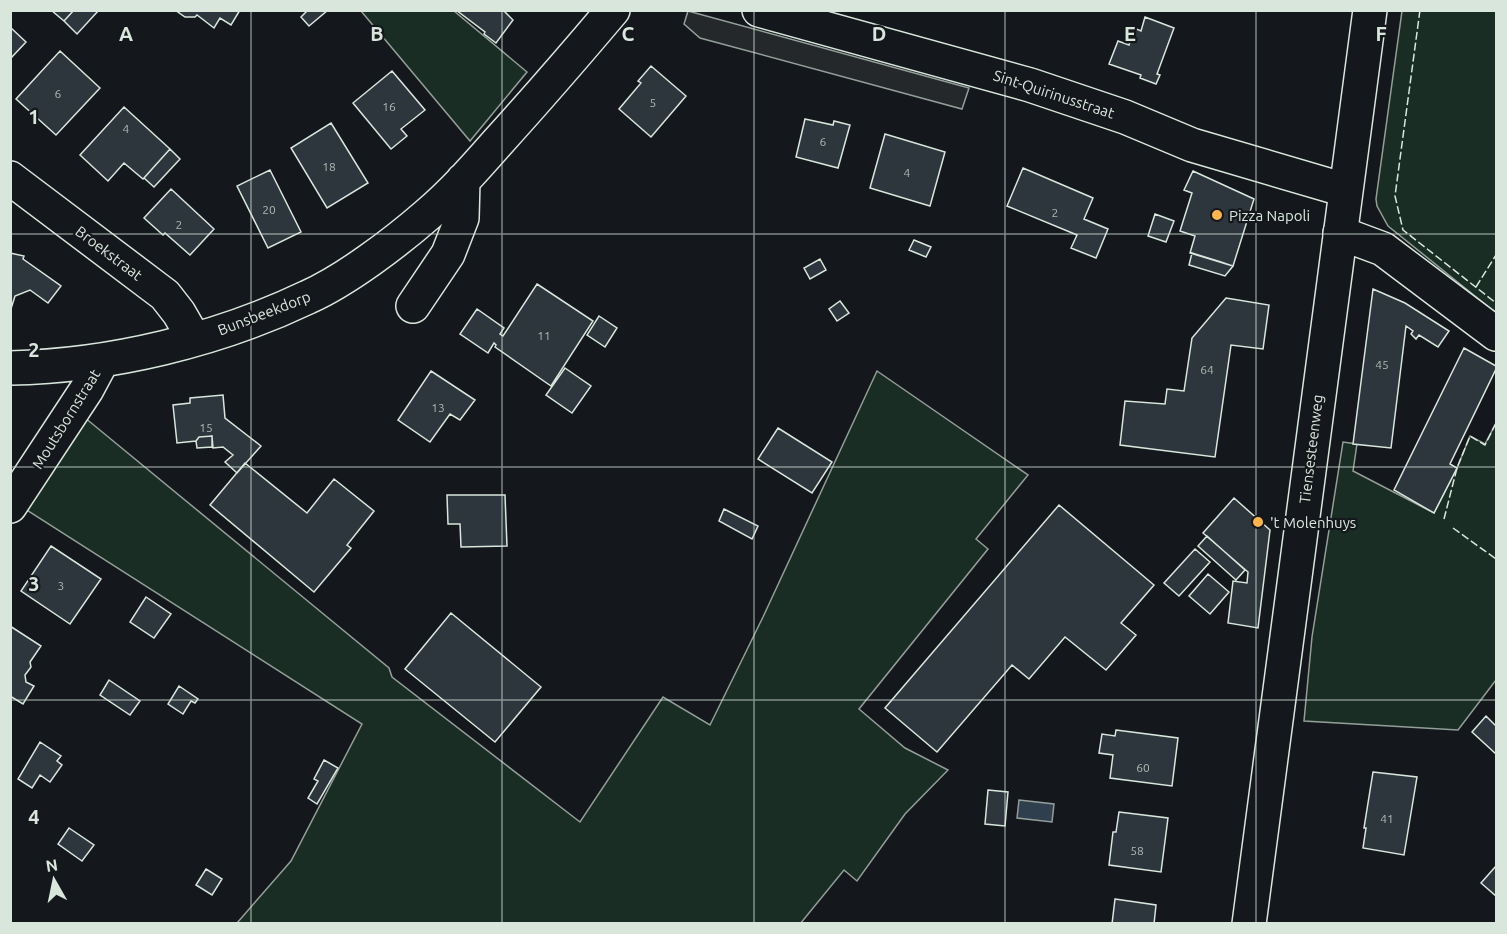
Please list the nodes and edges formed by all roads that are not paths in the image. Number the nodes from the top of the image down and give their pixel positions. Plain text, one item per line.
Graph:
1 (613, 10) edge
2 (759, 10) edge
3 (1370, 10) edge
4 (10, 178) edge
5 (463, 180) junction
6 (1345, 190) junction
7 (1340, 233) junction
8 (413, 306) dead end
9 (1497, 334) edge
10 (194, 339) junction
11 (102, 361) junction
12 (10, 368) edge
13 (10, 506) edge
14 (1249, 924) edge

1 - 5 street, Bunsbeekdorp
2 - 6 street, Sint-Quirinusstraat
3 - 6 street, Tiensesteenweg
4 - 10 street, Broekstraat
5 - 8 street
5 - 10 street, Bunsbeekdorp
6 - 7 street, Tiensesteenweg
7 - 9 street
7 - 14 street, Tiensesteenweg
10 - 11 street, Bunsbeekdorp
11 - 12 street, Bunsbeekdorp
11 - 13 street, Moutsbornstraat

